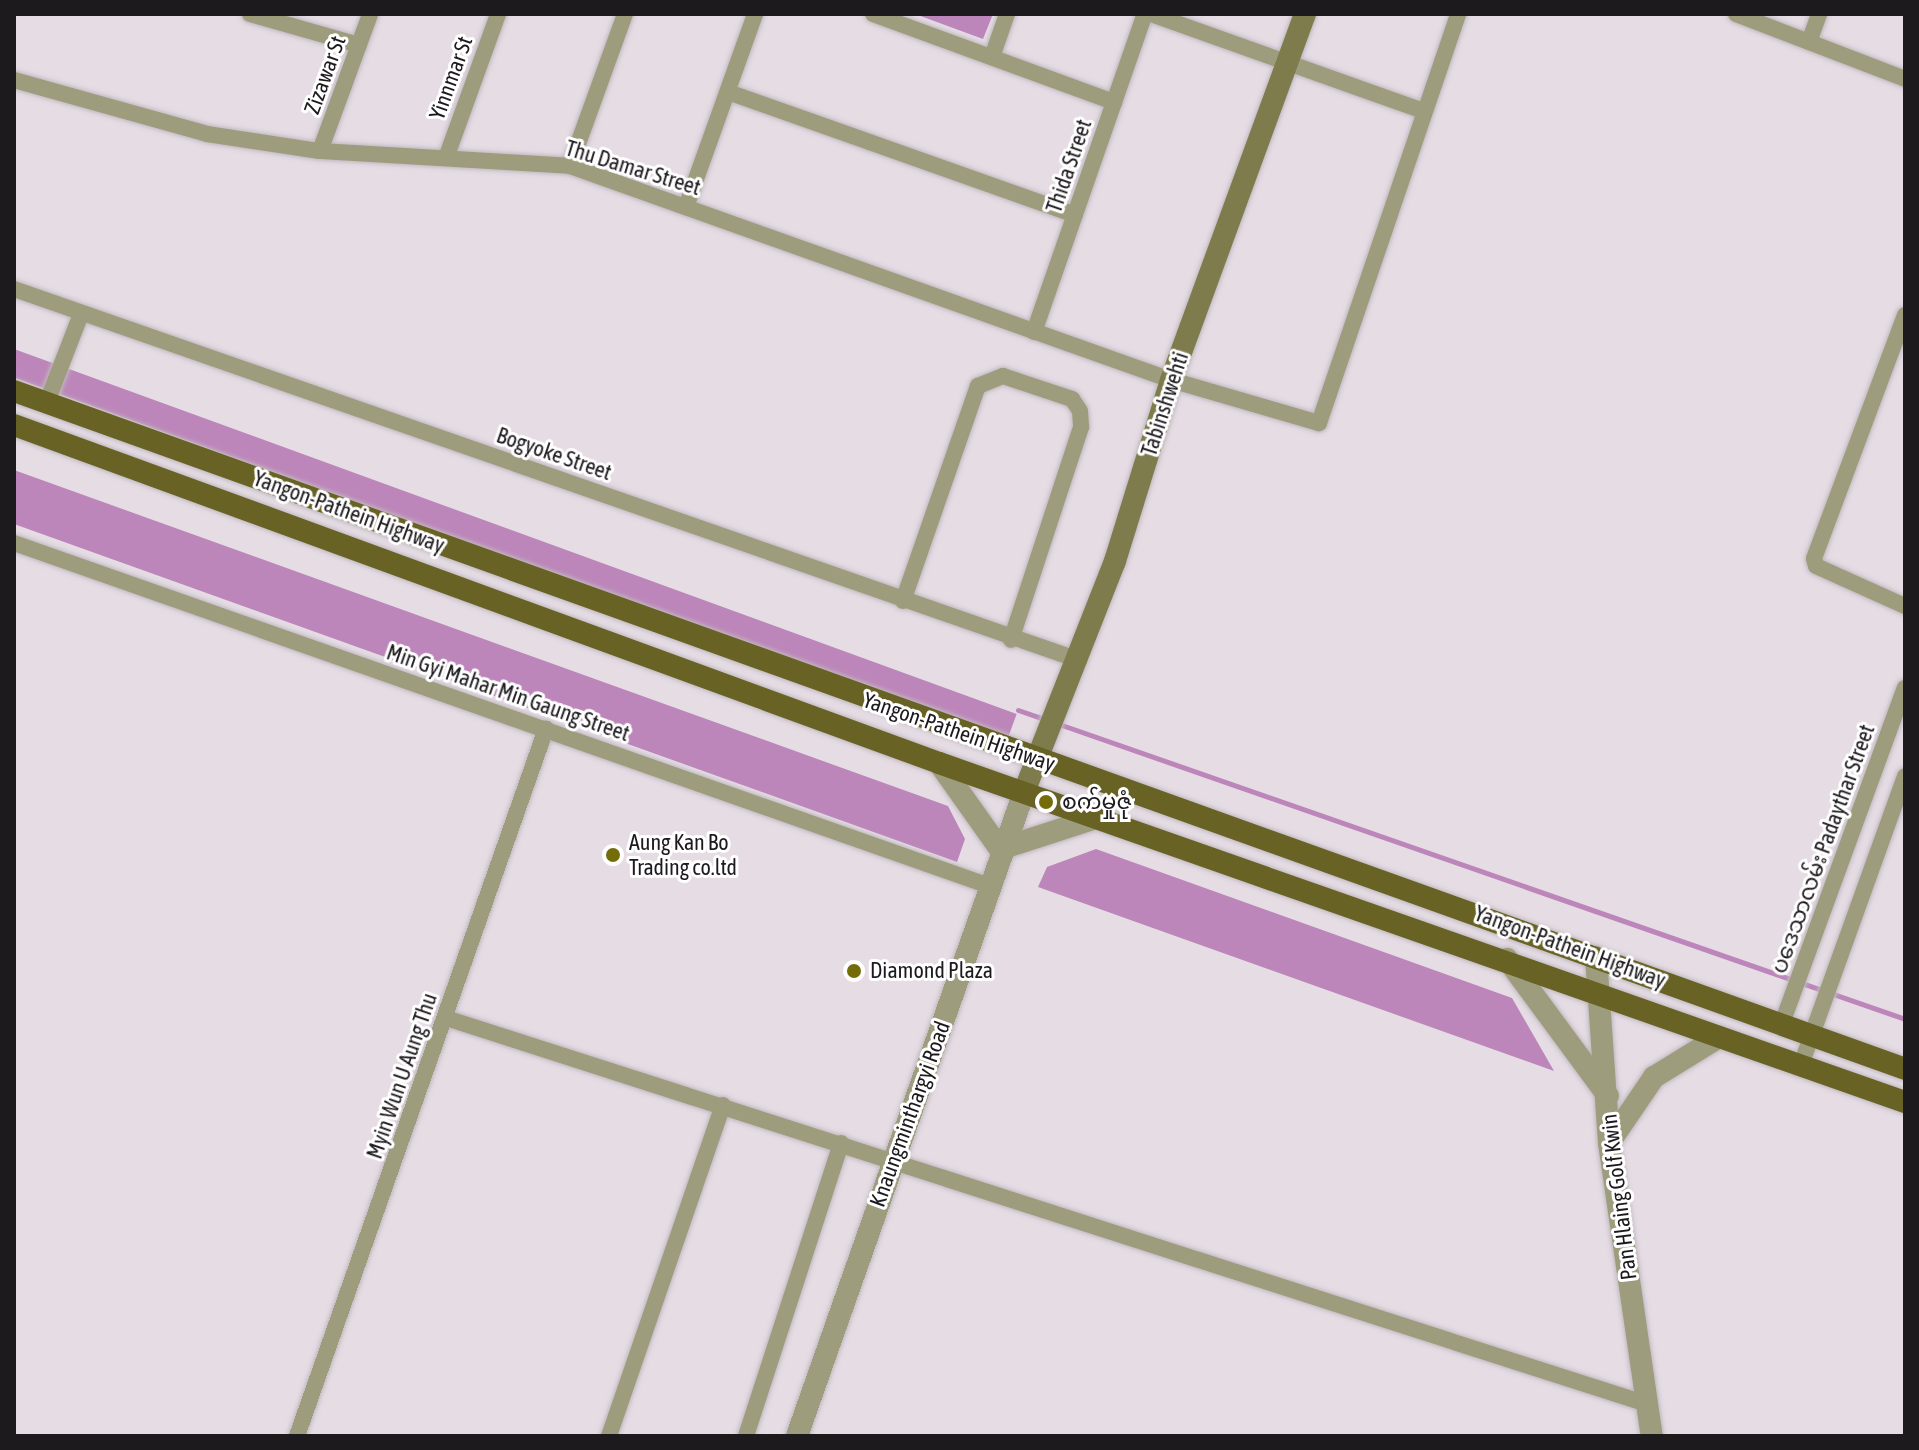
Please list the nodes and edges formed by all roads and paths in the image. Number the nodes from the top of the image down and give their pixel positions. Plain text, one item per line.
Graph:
1 (250, 14) edge
2 (370, 14) edge
3 (498, 14) edge
4 (625, 14) edge
5 (755, 14) edge
6 (873, 14) edge
7 (1007, 14) edge
8 (1145, 14) edge
9 (1151, 14) edge
10 (1305, 14) edge
11 (1458, 14) edge
12 (1736, 14) edge
13 (1819, 14) edge
14 (1809, 42) junction
15 (359, 45) junction
16 (992, 57) junction
17 (1287, 62) junction
18 (1905, 79) edge
19 (14, 80) edge
20 (728, 92) junction
21 (1114, 102) junction
22 (1424, 111) junction
23 (320, 151) junction
24 (446, 158) junction
25 (570, 166) junction
26 (686, 207) junction
27 (1075, 215) junction
28 (14, 289) edge
29 (81, 314) junction
30 (1905, 315) edge
31 (1034, 332) junction
32 (1171, 380) junction
33 (14, 391) edge
34 (48, 400) junction
35 (14, 425) edge
36 (14, 543) edge
37 (903, 601) junction
38 (1905, 606) edge
39 (1011, 640) junction
40 (1079, 660) junction
41 (1905, 688) edge
42 (546, 729) junction
43 (1037, 760) junction
44 (939, 763) junction
45 (1905, 776) edge
46 (1024, 792) junction
47 (1102, 816) junction
48 (1000, 849) junction
49 (987, 885) junction
50 (1596, 957) junction
51 (1507, 959) junction
52 (1599, 994) junction
53 (446, 1018) junction
54 (1781, 1026) junction
55 (1812, 1036) junction
56 (1719, 1037) junction
57 (1801, 1065) junction
58 (1905, 1069) edge
59 (1608, 1096) junction
60 (1905, 1102) edge
61 (723, 1105) junction
62 (841, 1143) junction
63 (1609, 1143) junction
64 (893, 1159) junction
65 (1647, 1404) junction
66 (297, 1436) edge
67 (609, 1436) edge
68 (746, 1436) edge
69 (797, 1436) edge
70 (1652, 1436) edge

1 - 15 street
2 - 15 street, Zizawar St
3 - 24 street, Yinnmar St
4 - 25 street
5 - 20 street
6 - 16 street
7 - 16 street
8 - 21 street, Thida Street
9 - 17 street
10 - 17 main road, Tabinshwehti
11 - 22 street
12 - 14 street
13 - 14 street
14 - 18 street
15 - 23 street, Zizawar St
16 - 21 street
17 - 22 street
17 - 32 main road, Tabinshwehti
19 - 23 street, Thu Damar Street
20 - 26 street
20 - 27 street
21 - 27 street, Thida Street
22 - 32 street, Thu Damar Street
23 - 24 street, Thu Damar Street
24 - 25 street, Thu Damar Street
25 - 26 street, Thu Damar Street
26 - 31 street, Thu Damar Street
27 - 31 street, Thida Street
28 - 29 street, Bogyoke Street
29 - 34 street
29 - 37 street, Bogyoke Street
30 - 38 street
31 - 32 street, Thu Damar Street
32 - 40 main road, Tabinshwehti
33 - 34 main road, Yangon-Pathein Highway
34 - 43 main road, Yangon-Pathein Highway
35 - 44 main road, Yangon-Pathein Highway
36 - 42 street, Min Gyi Mahar Min Gaung Street
37 - 39 street, Bogyoke Street
37 - 39 street
39 - 40 street, Bogyoke Street
40 - 43 main road, Tabinshwehti
41 - 54 street, ပဒေသာလမ်း Padaythar Street
42 - 49 street, Min Gyi Mahar Min Gaung Street
42 - 53 street, Myin Wun U Aung Thu
43 - 46 main road, Tabinshwehti
43 - 50 main road, Yangon-Pathein Highway
44 - 46 main road, Yangon-Pathein Highway
44 - 48 street
45 - 55 street
46 - 47 main road, Yangon-Pathein Highway
46 - 48 street, Knaungminthargyi Road
47 - 48 street
47 - 51 main road, Yangon-Pathein Highway
48 - 49 street, Knaungminthargyi Road
49 - 64 street, Knaungminthargyi Road
50 - 52 street, Pan Hlaing Golf Kwin
50 - 54 main road, Yangon-Pathein Highway
51 - 52 main road, Yangon-Pathein Highway
51 - 59 street
52 - 56 main road, Yangon-Pathein Highway
52 - 59 street, Pan Hlaing Golf Kwin
53 - 61 street
53 - 66 street, Myin Wun U Aung Thu
54 - 55 main road, Yangon-Pathein Highway
55 - 57 street
55 - 58 main road, Yangon-Pathein Highway
56 - 57 main road, Yangon-Pathein Highway
56 - 63 street
57 - 60 main road, Yangon-Pathein Highway
59 - 63 street, Pan Hlaing Golf Kwin
61 - 62 street
61 - 67 street
62 - 64 street
62 - 68 street
63 - 65 street, Pan Hlaing Golf Kwin
64 - 65 street
64 - 69 street, Knaungminthargyi Road
65 - 70 street, Pan Hlaing Golf Kwin

